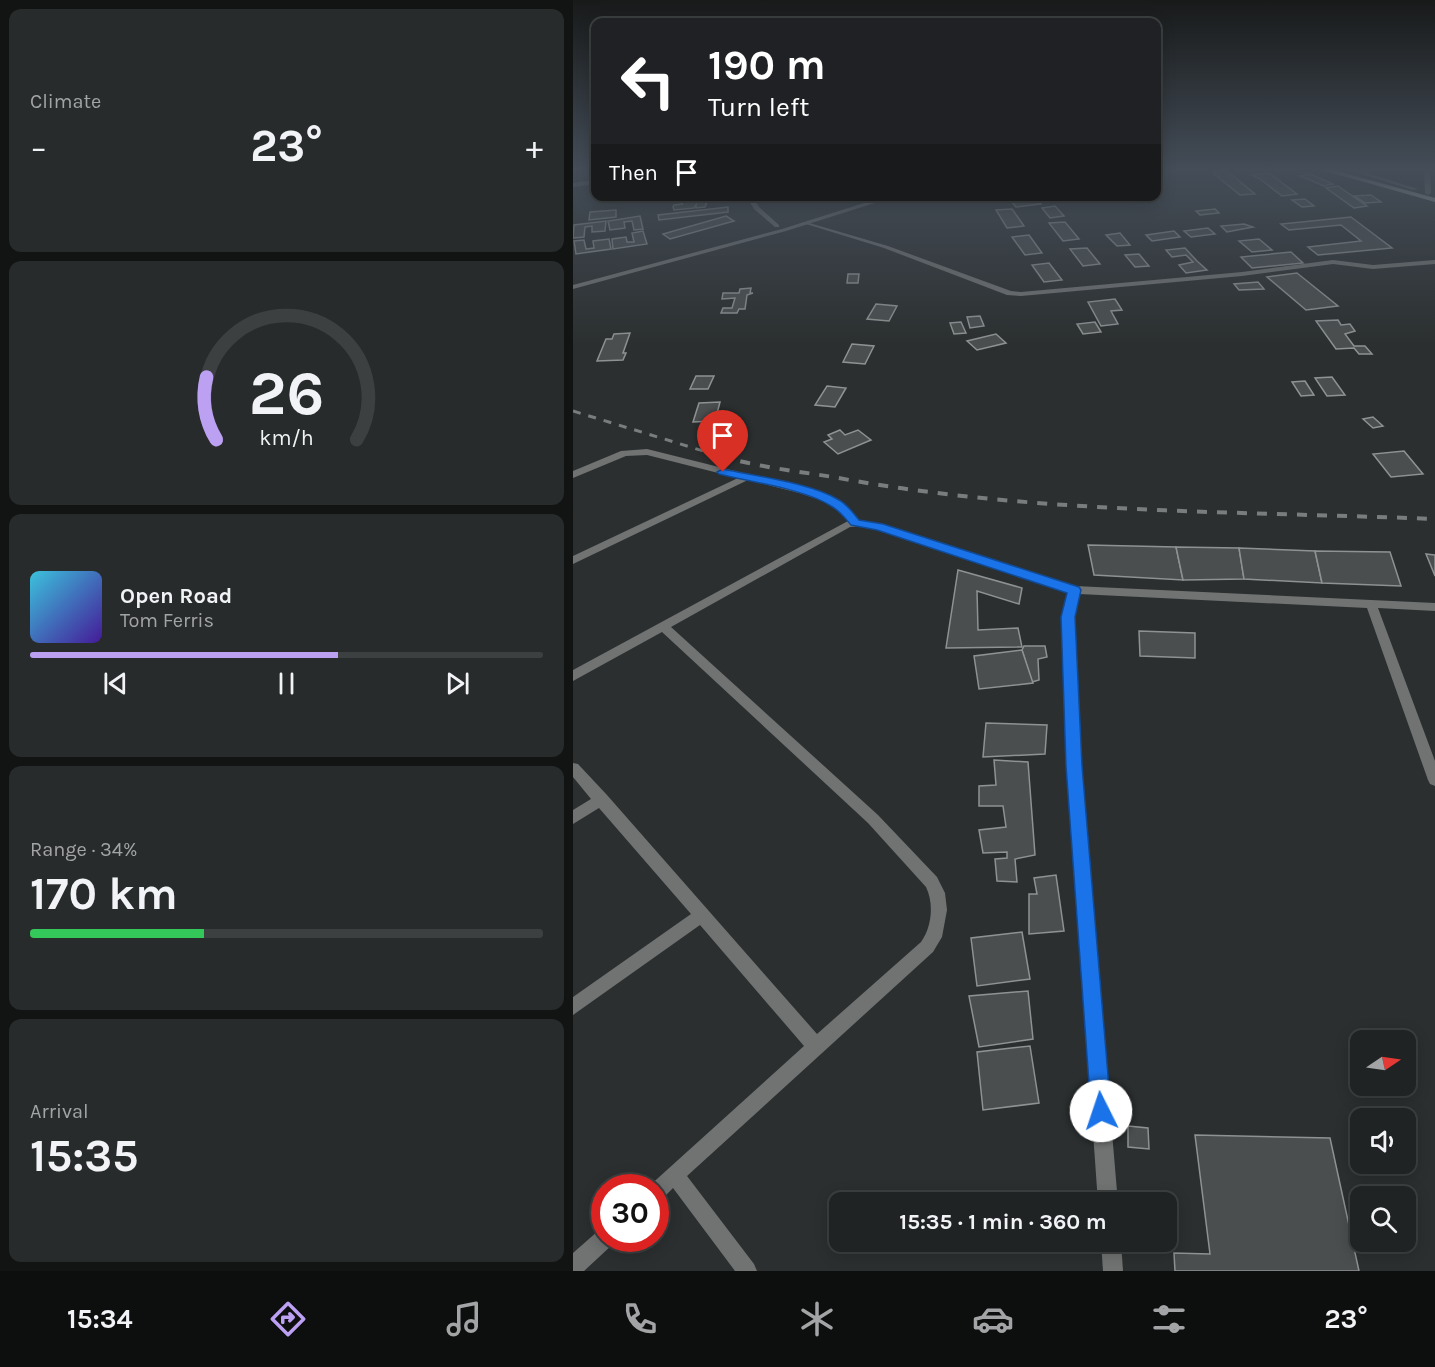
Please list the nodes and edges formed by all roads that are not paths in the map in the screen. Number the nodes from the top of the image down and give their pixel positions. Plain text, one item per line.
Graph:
1 (768, 227) edge
2 (792, 227) edge
3 (822, 227) edge
4 (1435, 262) edge
5 (573, 279) edge
6 (573, 287) edge
7 (573, 475) edge
8 (745, 478) junction
9 (855, 523) junction
10 (573, 560) edge
11 (1074, 590) junction
12 (1371, 604) junction
13 (1435, 607) edge
14 (664, 627) junction
15 (573, 676) edge
16 (573, 768) edge
17 (1435, 780) edge
18 (602, 799) junction
19 (573, 818) edge
20 (700, 916) junction
21 (573, 1007) edge
22 (816, 1046) junction
23 (675, 1175) junction
24 (669, 1180) edge
25 (1107, 1192) edge
26 (591, 1251) edge
27 (1112, 1252) edge
28 (573, 1267) edge
29 (747, 1271) edge
30 (1113, 1271) edge

1 - 5 street
2 - 6 street
3 - 4 street
7 - 8 street
8 - 9 street
8 - 10 street
9 - 11 street
9 - 14 street
11 - 12 street
11 - 25 street
12 - 13 street
12 - 17 street
14 - 15 street
14 - 22 street
16 - 18 street
18 - 19 street
18 - 20 street
20 - 21 street
20 - 22 street
22 - 23 street
23 - 24 street
23 - 29 street
26 - 28 street
27 - 30 street

